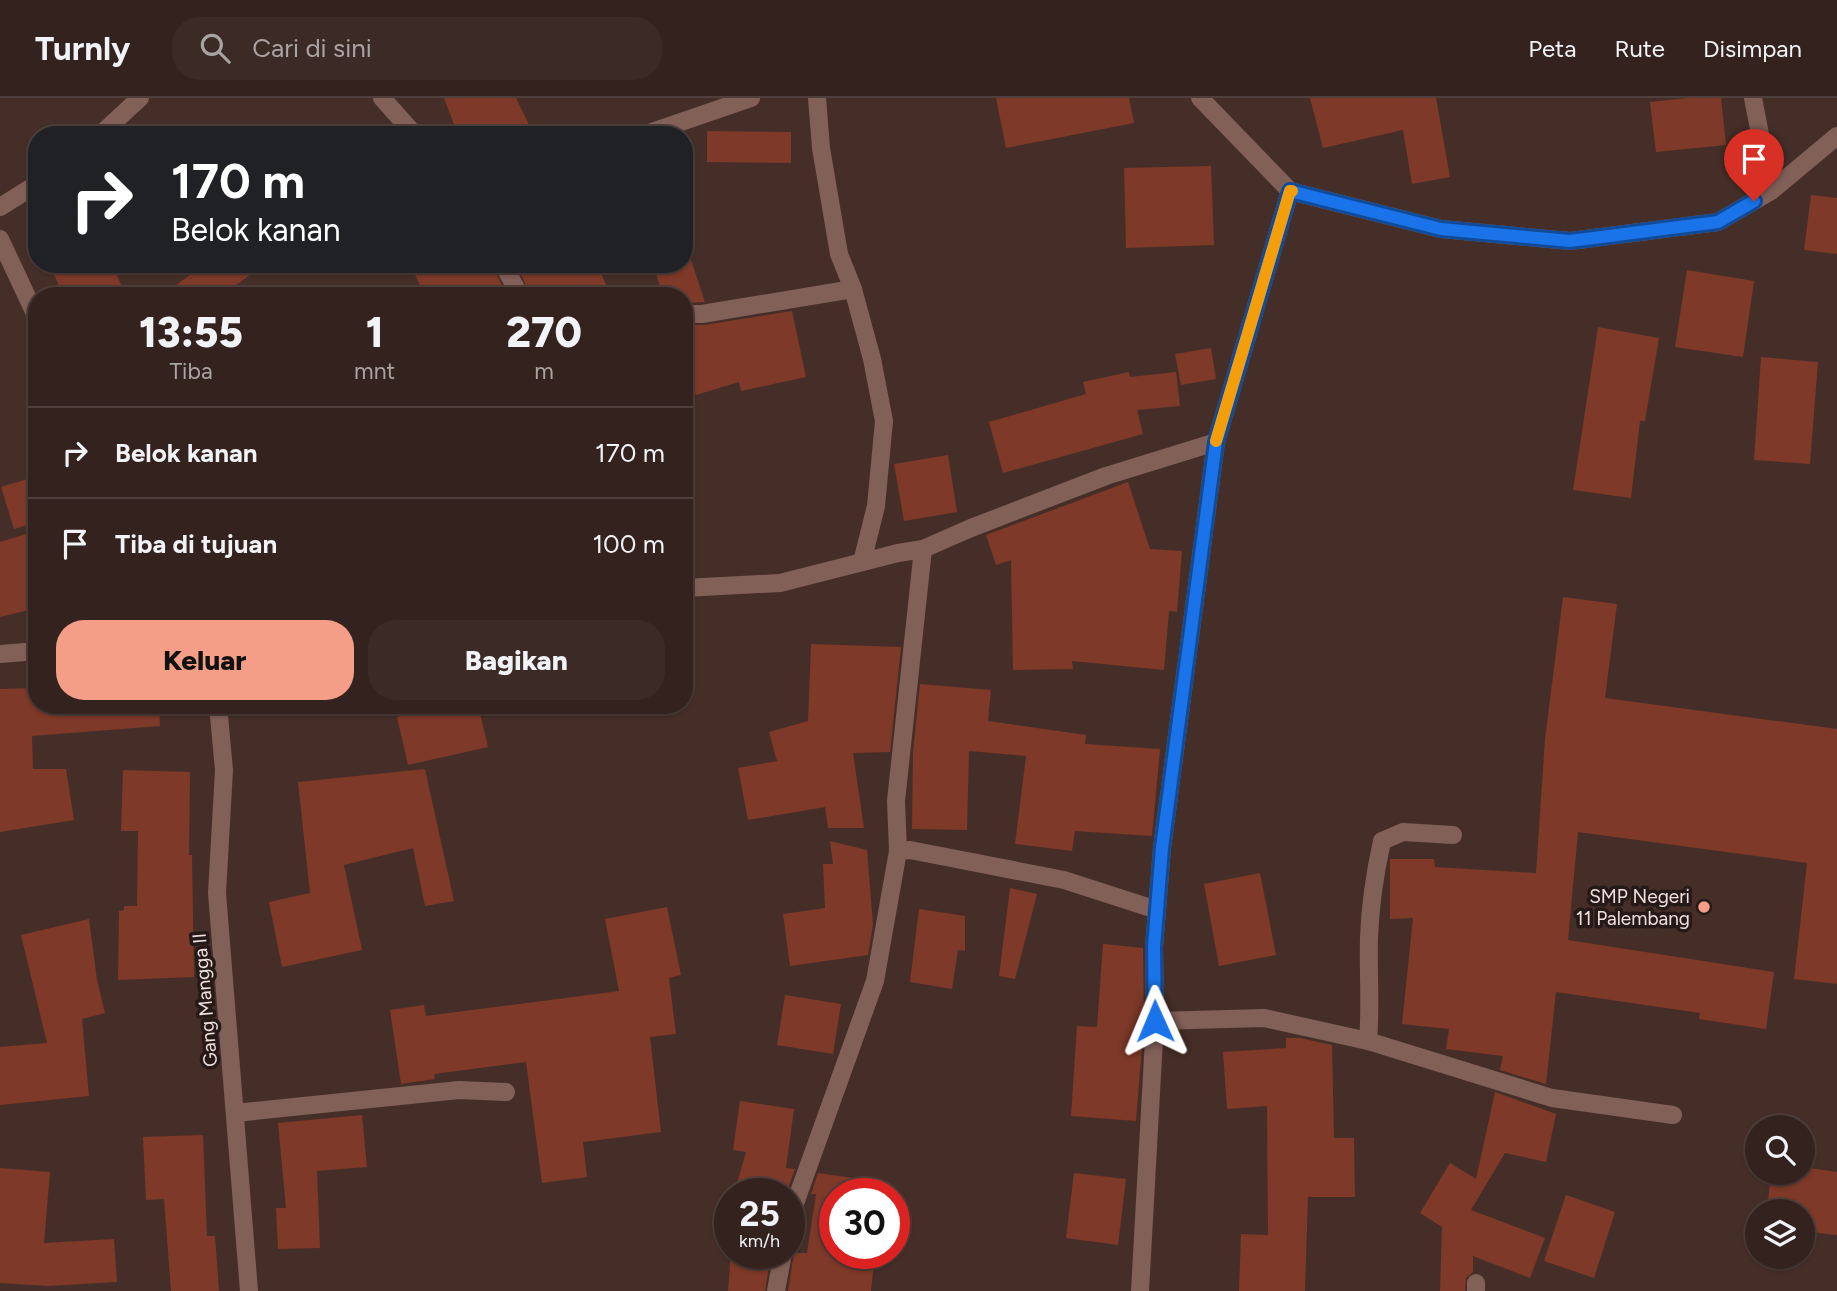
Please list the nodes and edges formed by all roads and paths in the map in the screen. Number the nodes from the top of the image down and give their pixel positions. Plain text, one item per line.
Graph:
1 (140, 98) edge
2 (382, 98) edge
3 (751, 98) edge
4 (817, 98) edge
5 (1200, 98) edge
6 (1753, 98) edge
7 (110, 126) edge
8 (407, 126) edge
9 (669, 126) edge
10 (1837, 136) edge
11 (28, 190) edge
12 (1290, 191) junction
13 (1772, 191) junction
14 (0, 207) edge
15 (0, 239) edge
16 (853, 289) junction
17 (28, 299) edge
18 (693, 314) edge
19 (1216, 442) junction
20 (923, 549) junction
21 (862, 562) junction
22 (693, 588) edge
23 (28, 652) edge
24 (0, 654) edge
25 (219, 714) edge
26 (1453, 835) dead end
27 (898, 851) junction
28 (1157, 910) junction
29 (1155, 1021) junction
30 (1368, 1041) junction
31 (506, 1091) dead end
32 (235, 1114) junction
33 (1673, 1115) dead end
34 (804, 1178) edge
35 (780, 1269) edge
36 (249, 1291) edge
37 (776, 1291) edge
38 (1140, 1291) edge

1 - 7 street
2 - 8 street
3 - 9 street
4 - 16 street
5 - 12 street
6 - 13 street
10 - 13 street
11 - 14 street
12 - 13 street
12 - 19 street
15 - 17 street
16 - 18 street
16 - 21 street
19 - 20 street
19 - 28 street
20 - 21 street
20 - 27 street
21 - 22 street
23 - 24 street
25 - 32 street, Gang Mangga II
26 - 30 street
27 - 28 street
27 - 34 street
28 - 29 street
29 - 30 street
29 - 38 street
30 - 33 street
31 - 32 street
32 - 36 street, Gang Mangga II
35 - 37 street

